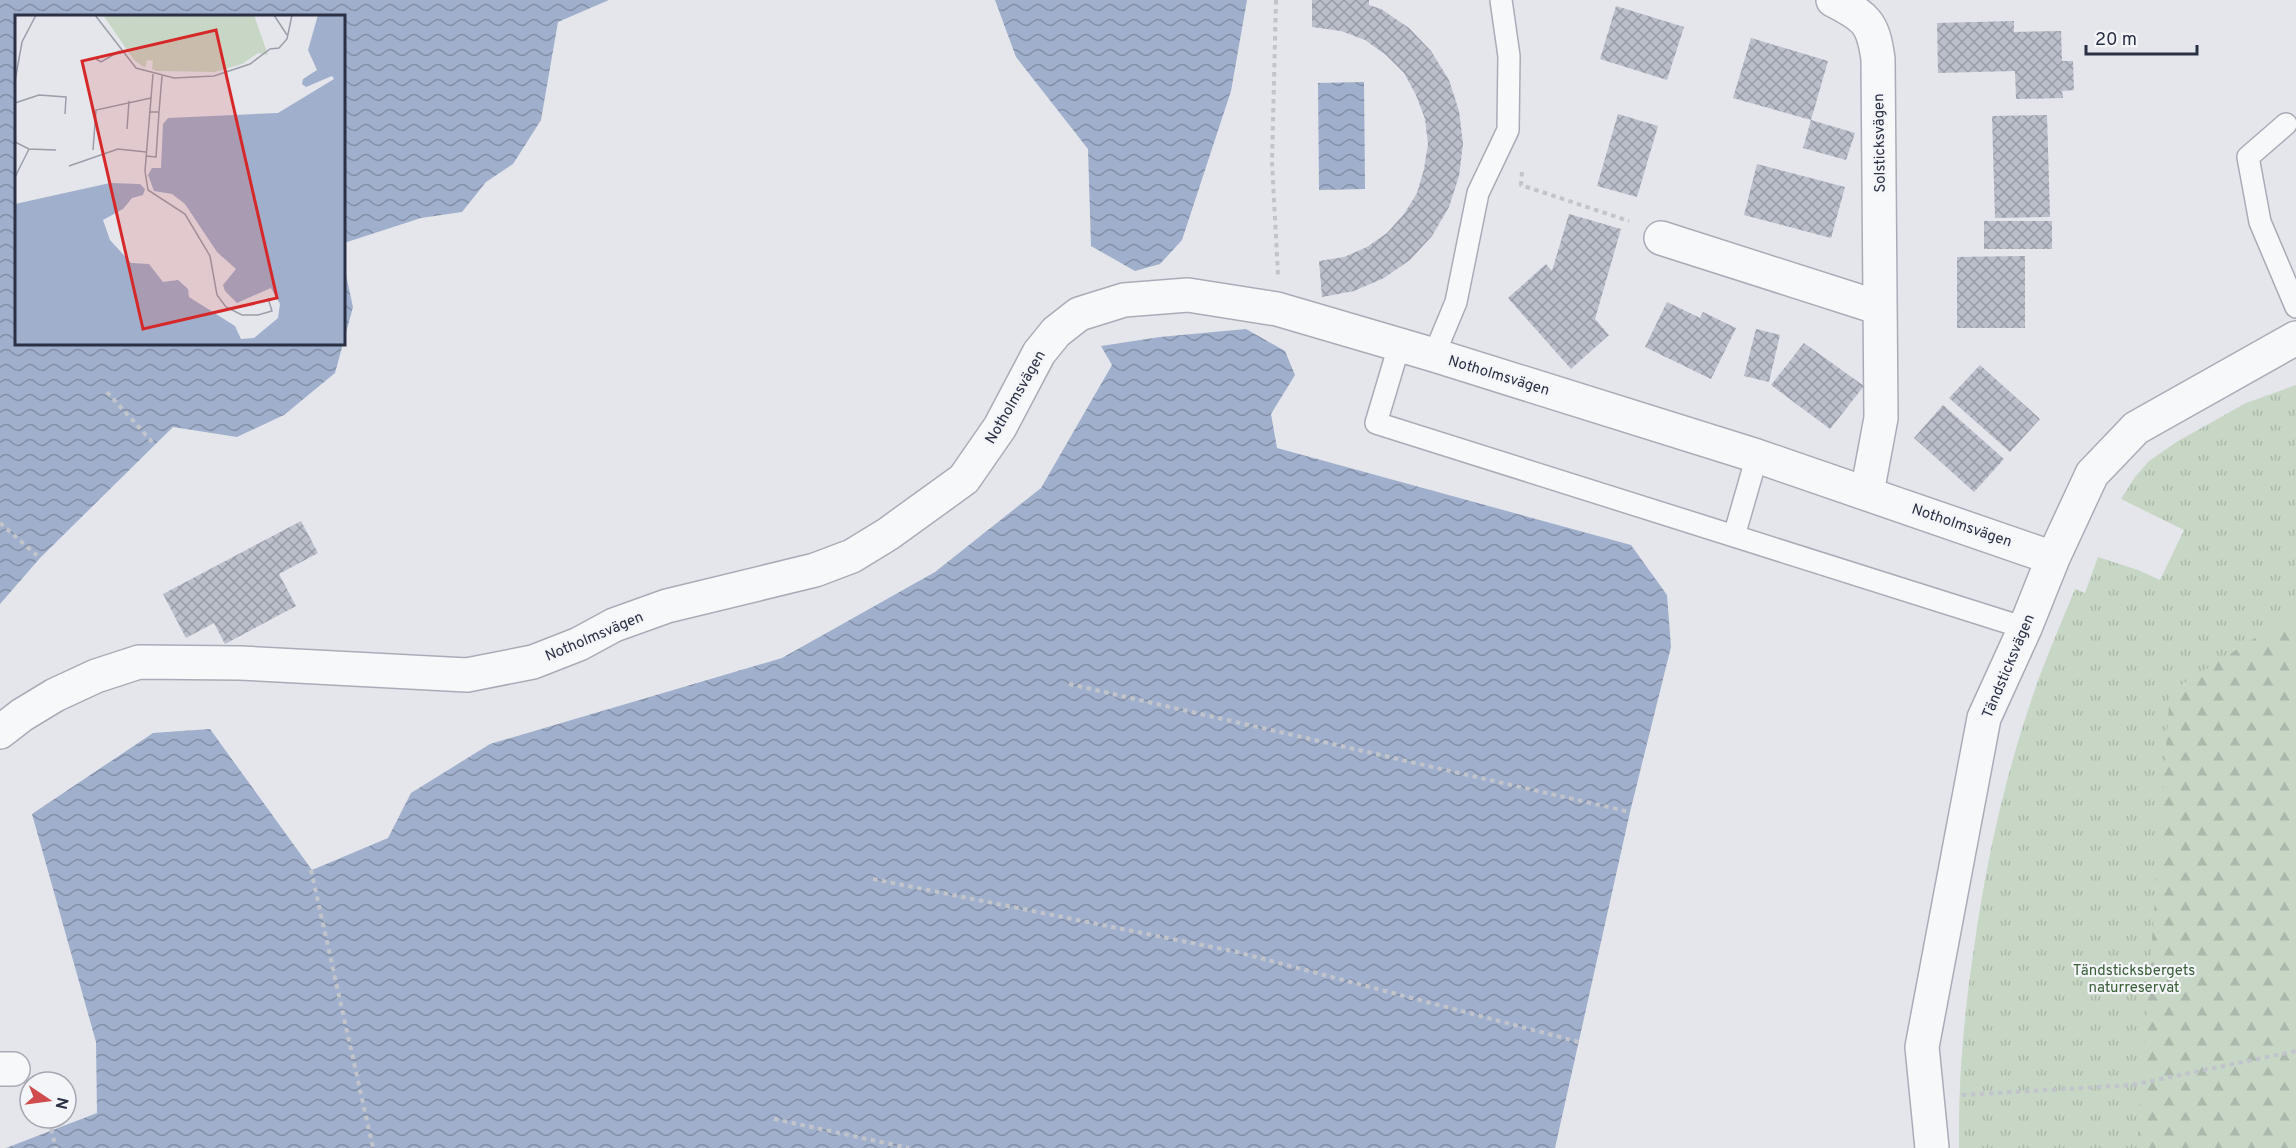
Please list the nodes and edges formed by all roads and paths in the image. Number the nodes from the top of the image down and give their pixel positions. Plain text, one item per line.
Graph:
1 (1276, 0) edge
2 (1501, 0) edge
3 (1833, 0) edge
4 (2286, 124) dead end
5 (1522, 162) dead end
6 (1661, 238) joint
7 (2296, 307) edge
8 (1881, 308) junction
9 (1277, 309) junction
10 (2296, 338) edge
11 (1399, 346) junction
12 (1434, 355) junction
13 (107, 392) dead end
14 (155, 445) dead end
15 (1757, 456) junction
16 (1867, 493) junction
17 (0, 523) edge
18 (1734, 536) junction
19 (40, 558) dead end
20 (2053, 558) junction
21 (2025, 628) junction
22 (1070, 684) dead end
23 (0, 732) edge
24 (1630, 812) dead end
25 (311, 870) dead end
26 (873, 879) dead end
27 (1579, 1042) dead end
28 (2296, 1051) edge
29 (1927, 1097) junction
30 (774, 1119) dead end
31 (51, 1130) edge
32 (56, 1148) edge
33 (374, 1148) edge
34 (909, 1148) edge
35 (1932, 1148) edge

1 - 9 path
2 - 12 lane
3 - 8 street, Solsticksvägen
4 - 7 lane
5 - 6 path
6 - 8 street
8 - 16 street, Solsticksvägen
9 - 11 street, Notholmsvägen
9 - 23 street, Notholmsvägen
10 - 20 street, Tändsticksvägen
11 - 12 street, Notholmsvägen
11 - 18 lane
12 - 15 street, Notholmsvägen
13 - 14 path
15 - 16 street, Notholmsvägen
15 - 18 lane
16 - 20 street, Notholmsvägen
17 - 19 path
18 - 21 lane
20 - 21 street, Tändsticksvägen
21 - 29 street, Tändsticksvägen
22 - 24 path
25 - 33 path
26 - 27 path
28 - 29 path
29 - 35 street, Tändsticksvägen
30 - 34 path
31 - 32 path

